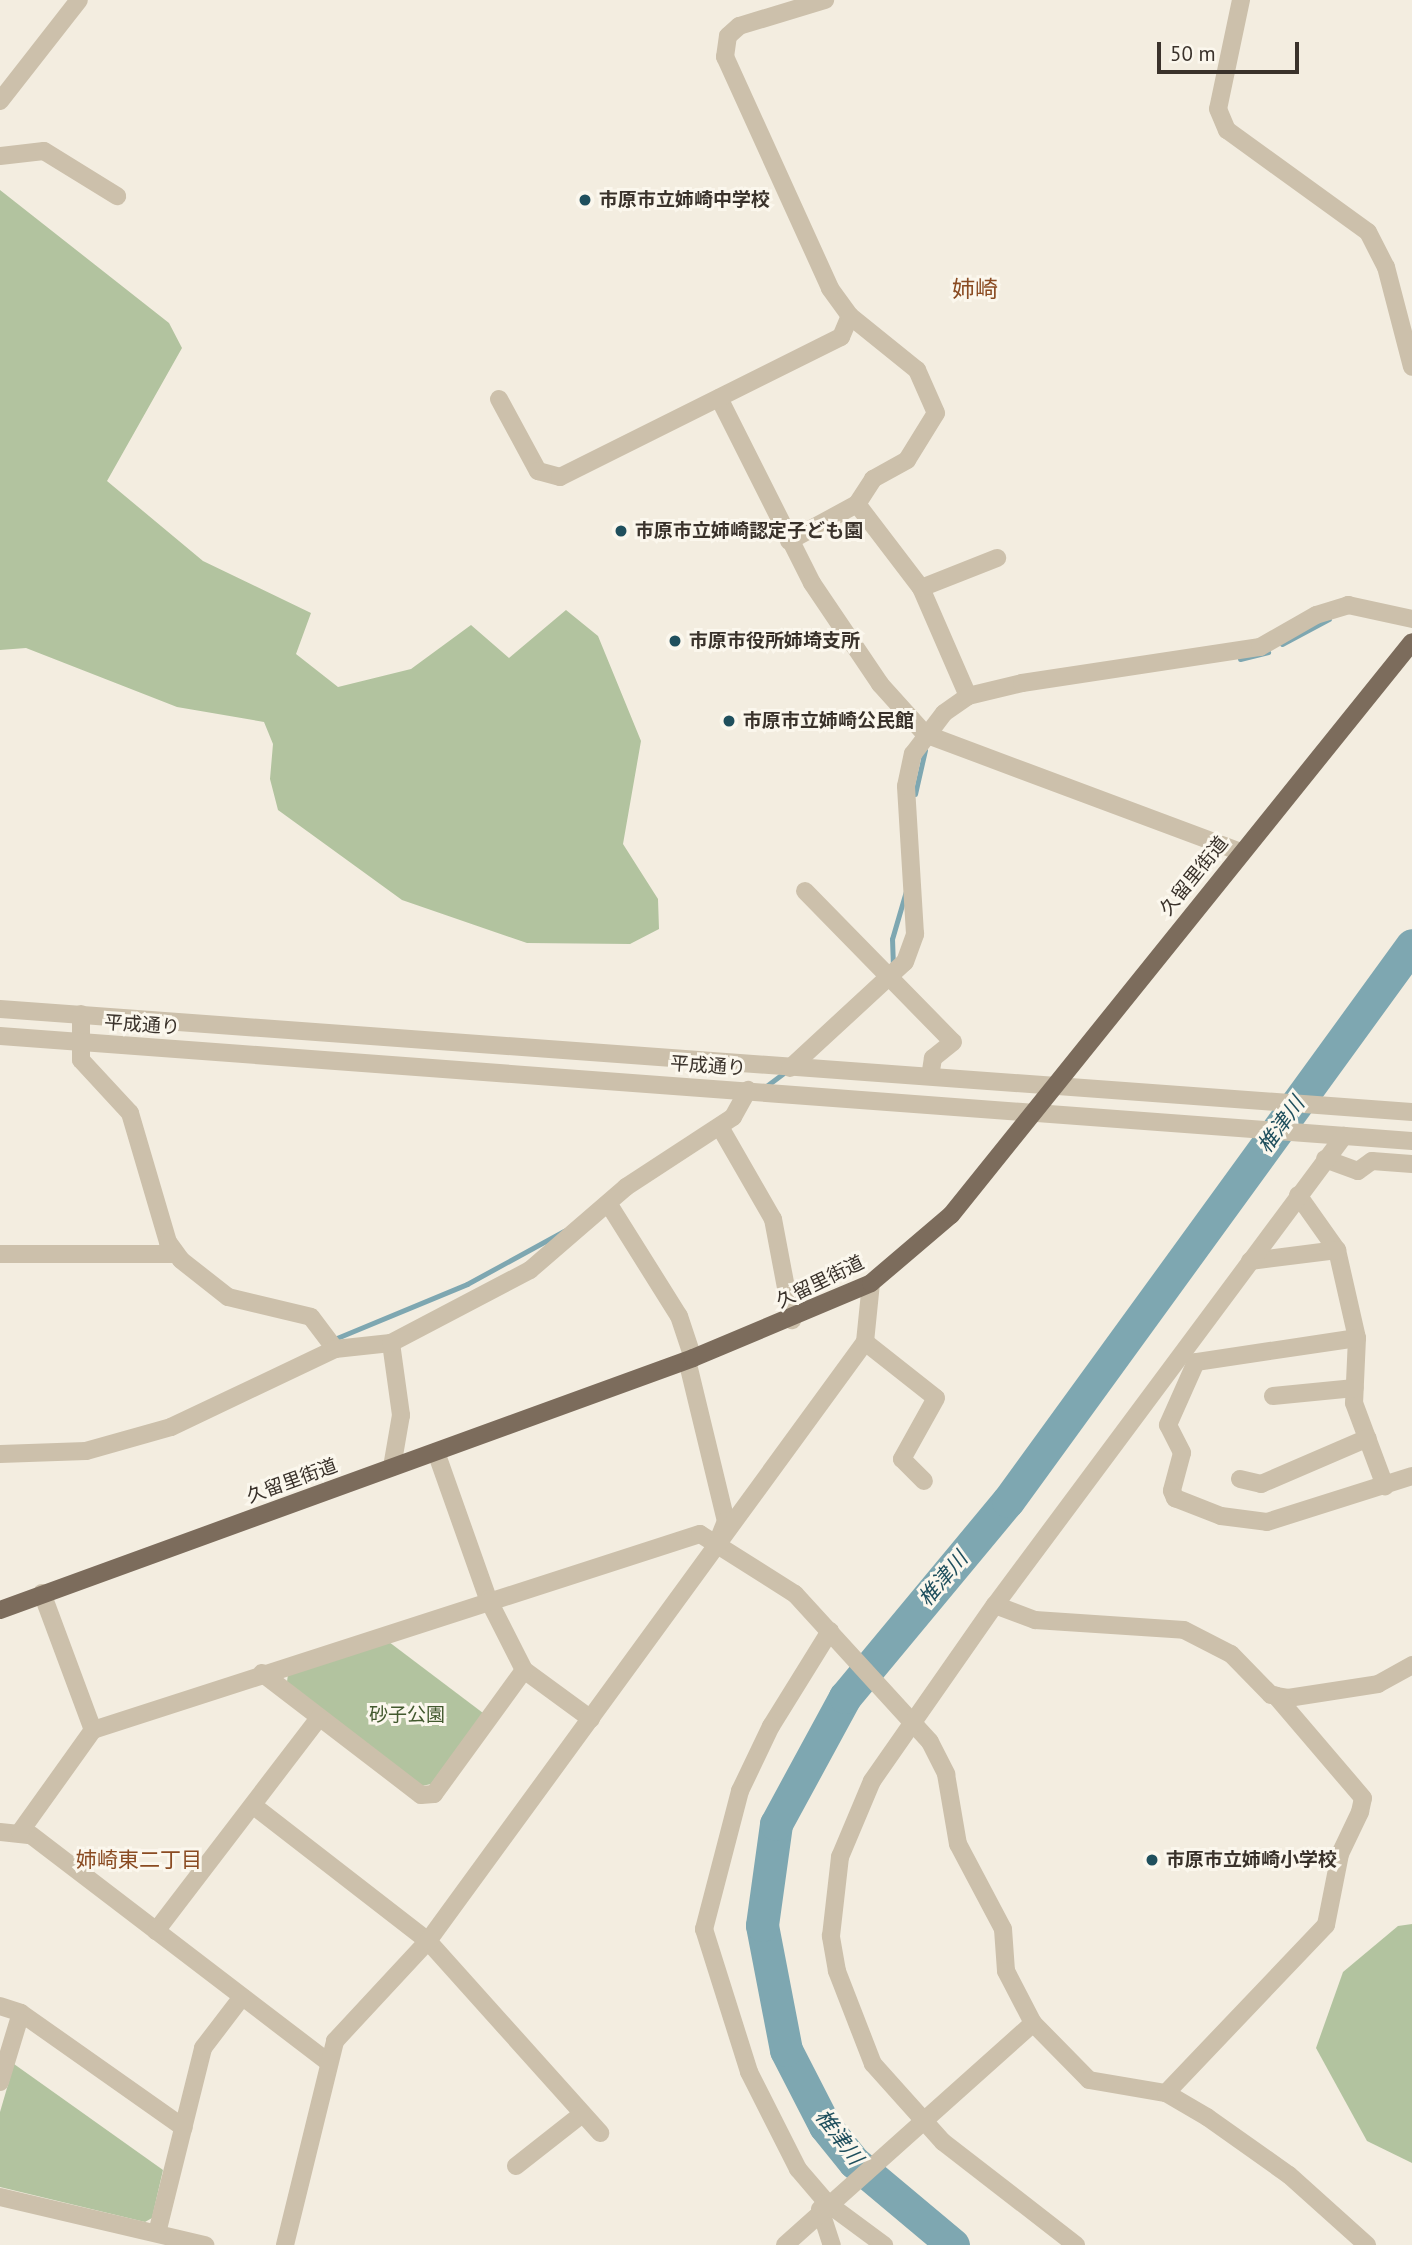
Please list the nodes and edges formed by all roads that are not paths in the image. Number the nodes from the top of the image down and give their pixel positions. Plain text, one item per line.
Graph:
1 (79, 0) edge
2 (825, 0) edge
3 (1241, 0) edge
4 (0, 101) edge
5 (0, 156) edge
6 (117, 196) dead end
7 (850, 316) junction
8 (1412, 367) edge
9 (719, 398) junction
10 (499, 400) dead end
11 (857, 504) junction
12 (789, 541) junction
13 (997, 558) dead end
14 (921, 588) junction
15 (1412, 619) edge
16 (1412, 642) edge
17 (968, 696) junction
18 (926, 734) junction
19 (1240, 852) junction
20 (806, 891) dead end
21 (891, 977) junction
22 (0, 1009) edge
23 (81, 1014) junction
24 (0, 1036) edge
25 (80, 1042) junction
26 (790, 1068) junction
27 (930, 1076) junction
28 (1053, 1087) junction
29 (748, 1090) junction
30 (1032, 1112) junction
31 (1412, 1112) edge
32 (720, 1127) junction
33 (1339, 1135) junction
34 (1412, 1140) edge
35 (1325, 1159) junction
36 (1412, 1164) edge
37 (1298, 1195) junction
38 (608, 1203) junction
39 (1337, 1250) junction
40 (0, 1254) edge
41 (176, 1254) junction
42 (1250, 1261) junction
43 (871, 1283) junction
44 (792, 1320) junction
45 (1357, 1338) junction
46 (865, 1342) junction
47 (391, 1343) junction
48 (335, 1349) junction
49 (690, 1359) junction
50 (1355, 1388) junction
51 (1273, 1396) dead end
52 (1137, 1413) junction
53 (1168, 1425) junction
54 (1368, 1438) junction
55 (436, 1452) junction
56 (0, 1454) edge
57 (392, 1467) junction
58 (1412, 1476) edge
59 (1240, 1479) dead end
60 (924, 1481) dead end
61 (1385, 1486) junction
62 (718, 1543) junction
63 (42, 1593) junction
64 (488, 1599) junction
65 (995, 1605) junction
66 (0, 1610) edge
67 (830, 1631) junction
68 (1412, 1665) edge
69 (524, 1670) junction
70 (262, 1673) junction
71 (1275, 1695) junction
72 (319, 1718) junction
73 (591, 1719) junction
74 (915, 1722) junction
75 (93, 1730) junction
76 (254, 1806) junction
77 (0, 1832) edge
78 (20, 1832) junction
79 (156, 1931) junction
80 (428, 1941) junction
81 (242, 1997) junction
82 (0, 2006) edge
83 (21, 2013) junction
84 (1033, 2023) junction
85 (328, 2062) junction
86 (0, 2082) edge
87 (1166, 2093) junction
88 (582, 2114) junction
89 (921, 2121) junction
90 (184, 2128) junction
91 (600, 2133) dead end
92 (516, 2166) dead end
93 (0, 2197) edge
94 (823, 2206) junction
95 (157, 2233) junction
96 (205, 2245) edge
97 (285, 2245) edge
98 (785, 2245) edge
99 (832, 2245) edge
100 (884, 2245) edge
101 (1076, 2245) edge
102 (1367, 2245) edge

1 - 4 street
2 - 7 street
3 - 8 street
5 - 6 street
7 - 9 street
7 - 11 street
9 - 10 street
9 - 12 street
11 - 12 street
11 - 14 street
12 - 18 street
13 - 14 street
14 - 17 street
15 - 17 street
16 - 19 main road, 久留里街道
17 - 18 street
18 - 19 street
18 - 21 street
19 - 28 main road, 久留里街道
20 - 21 street
21 - 26 street
21 - 27 street
22 - 23 street, 平成通り
23 - 25 street
23 - 26 street, 平成通り
24 - 25 street, 平成通り
25 - 29 street, 平成通り
25 - 41 street
26 - 27 street, 平成通り
27 - 28 street, 平成通り
28 - 30 main road, 久留里街道
28 - 31 street, 平成通り
29 - 30 street, 平成通り
29 - 32 street
30 - 33 street, 平成通り
30 - 43 main road, 久留里街道
32 - 38 street
32 - 44 street
33 - 34 street, 平成通り
33 - 35 street
35 - 36 street
35 - 37 street
37 - 39 street
37 - 42 street
38 - 47 street
38 - 49 street
39 - 42 street
39 - 45 street
40 - 41 street
41 - 48 street
42 - 52 street
43 - 44 main road, 久留里街道
43 - 46 street
44 - 49 main road, 久留里街道
45 - 50 street
45 - 53 street
46 - 60 street
46 - 62 street
47 - 48 street
47 - 57 street
48 - 56 street
49 - 55 main road, 久留里街道
49 - 62 street
50 - 51 street
50 - 54 street
52 - 53 street
52 - 65 street
53 - 61 street
54 - 59 street
54 - 61 street
55 - 57 main road, 久留里街道
55 - 64 street
57 - 63 main road, 久留里街道
58 - 61 street
62 - 64 street
62 - 67 street
62 - 73 street
63 - 66 main road, 久留里街道
63 - 75 street
64 - 69 street
64 - 70 street
65 - 71 street
65 - 74 street
67 - 74 street
67 - 94 street
68 - 71 street
69 - 72 street
69 - 73 street
70 - 72 street
70 - 75 street
71 - 87 street
72 - 76 street
73 - 80 street
74 - 84 street
74 - 89 street
75 - 78 street
76 - 79 street
76 - 80 street
77 - 78 street
78 - 79 street
79 - 81 street
80 - 85 street
80 - 88 street
81 - 85 street
81 - 90 street
82 - 83 street
83 - 86 street
83 - 90 street
84 - 87 street
84 - 89 street
85 - 97 street
87 - 102 street
88 - 91 street
88 - 92 street
89 - 94 street
89 - 101 street
90 - 95 street
93 - 95 street
94 - 98 street
94 - 99 street
94 - 100 street
95 - 96 street

